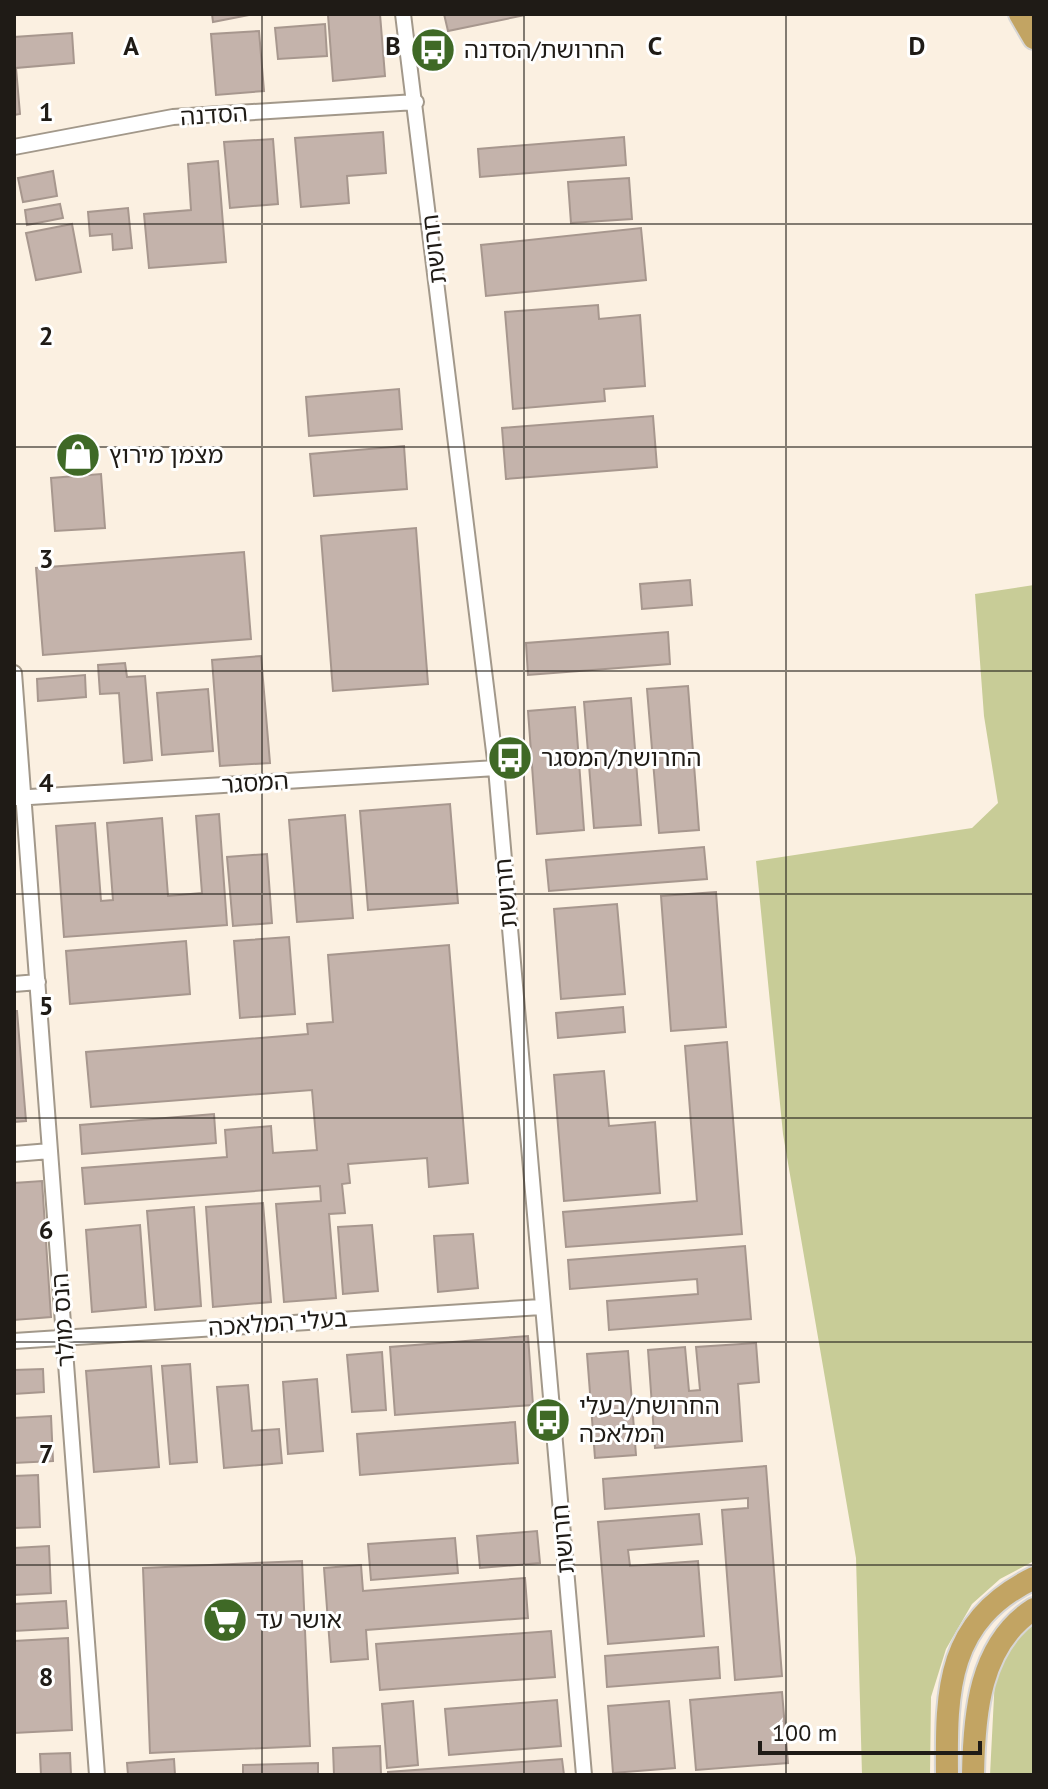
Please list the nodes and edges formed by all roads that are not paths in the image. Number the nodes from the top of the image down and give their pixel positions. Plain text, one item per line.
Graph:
1 (403, 14) edge
2 (1020, 14) edge
3 (1034, 38) edge
4 (416, 102) junction
5 (14, 147) edge
6 (14, 673) edge
7 (496, 768) junction
8 (19, 798) edge
9 (38, 982) junction
10 (14, 984) edge
11 (50, 1151) junction
12 (14, 1154) edge
13 (541, 1307) junction
14 (65, 1337) junction
15 (14, 1341) edge
16 (1034, 1578) edge
17 (1034, 1609) edge
18 (97, 1775) edge
19 (584, 1775) edge
20 (947, 1775) edge
21 (973, 1775) edge

1 - 4 street, חרושת
2 - 3 highway
4 - 5 street, הסדנה
4 - 7 street, חרושת
6 - 8 street, הנס מולר
7 - 8 street, המסגר
7 - 13 street, חרושת
8 - 9 street, הנס מולר
9 - 10 street
9 - 11 street, הנס מולר
11 - 12 street
11 - 14 street, הנס מולר
13 - 14 street, בעלי המלאכה
13 - 19 street, חרושת
14 - 15 street, בעלי המלאכה
14 - 18 street, הנס מולר
16 - 20 highway
17 - 21 highway

